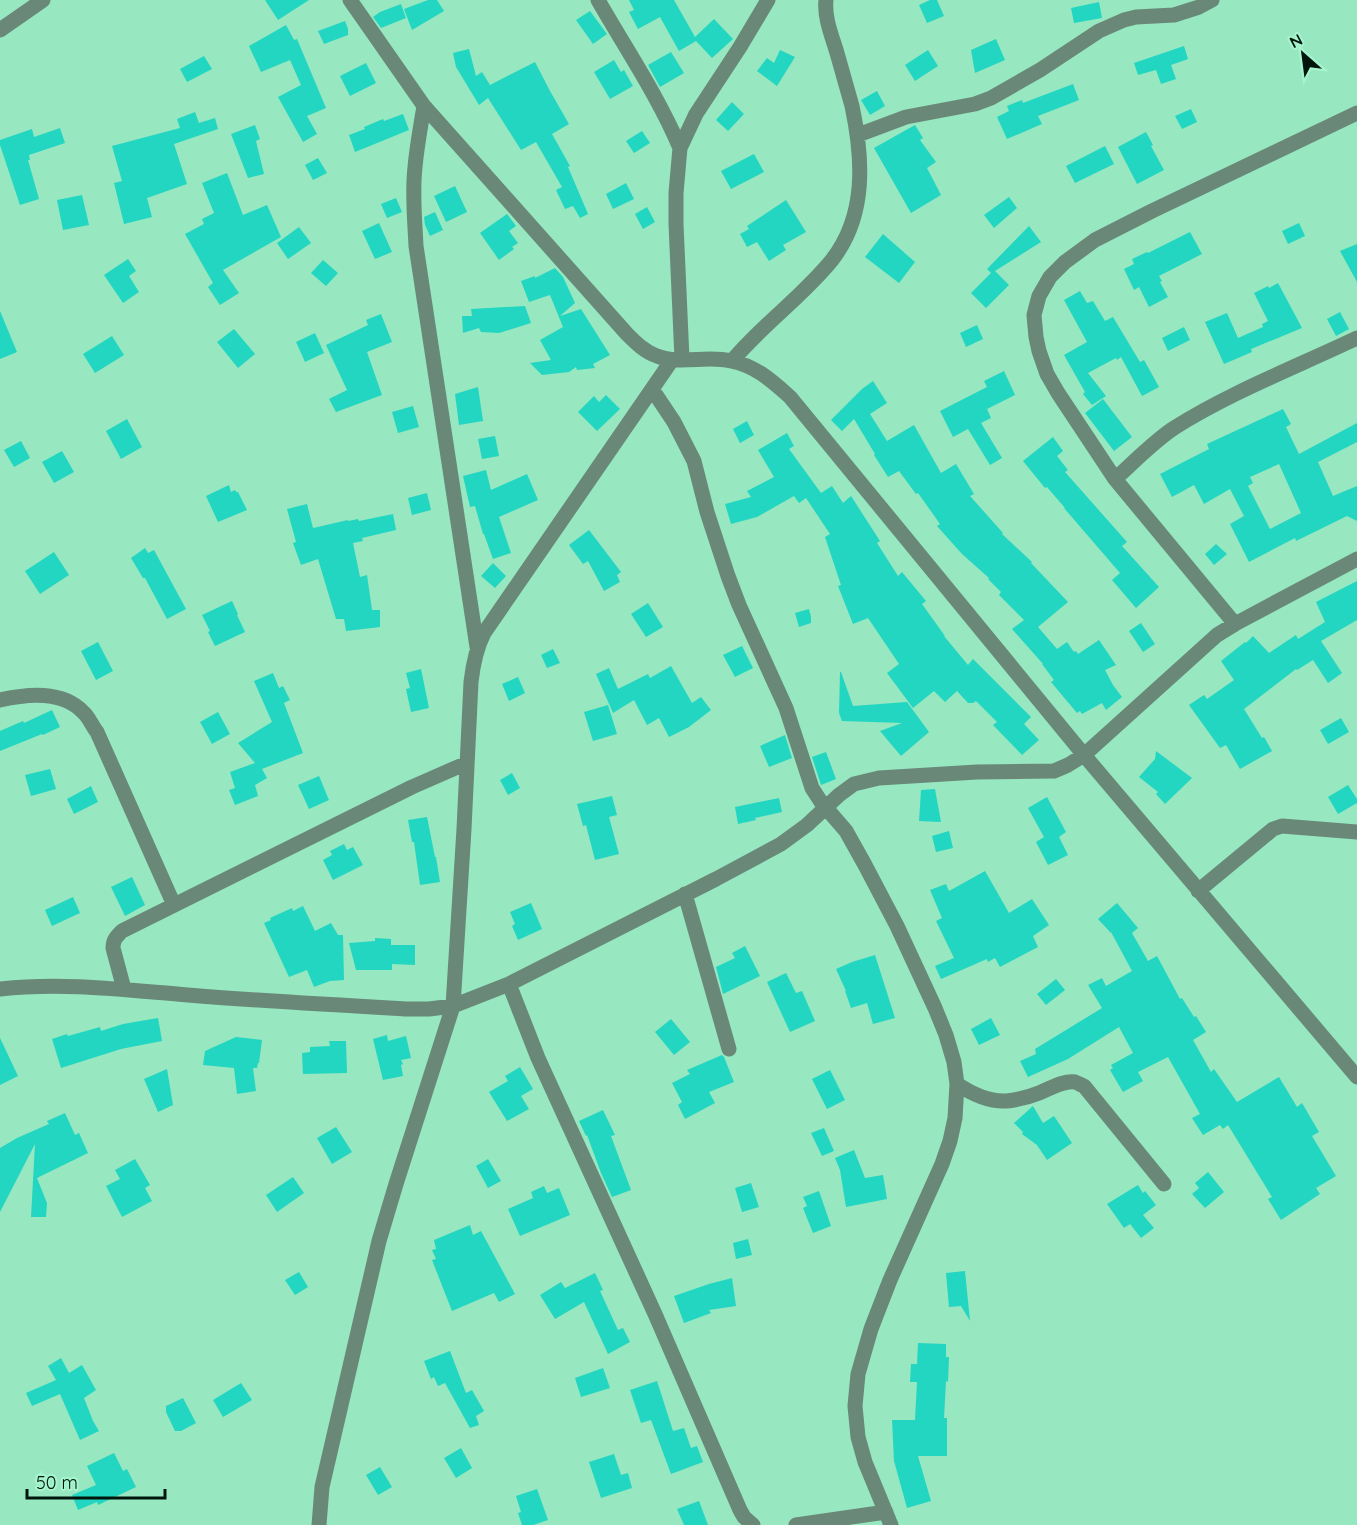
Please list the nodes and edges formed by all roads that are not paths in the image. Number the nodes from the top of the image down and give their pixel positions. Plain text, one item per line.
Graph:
1 (43, 0) edge
2 (350, 0) edge
3 (598, 0) edge
4 (768, 0) edge
5 (826, 0) edge
6 (1212, 0) edge
7 (0, 30) edge
8 (424, 106) junction
9 (1357, 113) edge
10 (858, 135) junction
11 (680, 148) junction
12 (1357, 338) edge
13 (677, 359) junction
14 (732, 361) junction
15 (652, 389) junction
16 (1115, 479) junction
17 (1357, 559) edge
18 (1235, 624) junction
19 (477, 647) junction
20 (0, 700) edge
21 (1084, 755) junction
22 (467, 763) junction
23 (826, 808) junction
24 (1357, 832) edge
25 (1198, 891) junction
26 (685, 894) junction
27 (174, 905) junction
28 (509, 984) junction
29 (0, 989) edge
30 (124, 989) junction
31 (453, 1006) junction
32 (729, 1049) dead end
33 (1357, 1077) edge
34 (957, 1084) junction
35 (1164, 1184) dead end
36 (889, 1519) edge
37 (319, 1525) edge
38 (753, 1525) edge
39 (796, 1525) edge

1 - 7 street
2 - 8 street
3 - 11 street
4 - 11 street
5 - 10 street
6 - 10 street
8 - 13 street
8 - 19 street
9 - 16 street
10 - 14 street
11 - 13 street
12 - 16 street
13 - 14 street
13 - 15 street
14 - 21 street
15 - 19 street
15 - 23 street
16 - 18 street
17 - 18 street
18 - 21 street
19 - 22 street
20 - 27 street
21 - 23 street
21 - 25 street
22 - 27 street
22 - 31 street
23 - 26 street
23 - 34 street
24 - 25 street
25 - 33 street
26 - 28 street
26 - 32 street
27 - 30 street
28 - 31 street
28 - 38 street
29 - 30 street
30 - 31 street
31 - 37 street
34 - 35 street
34 - 36 street
36 - 39 street

